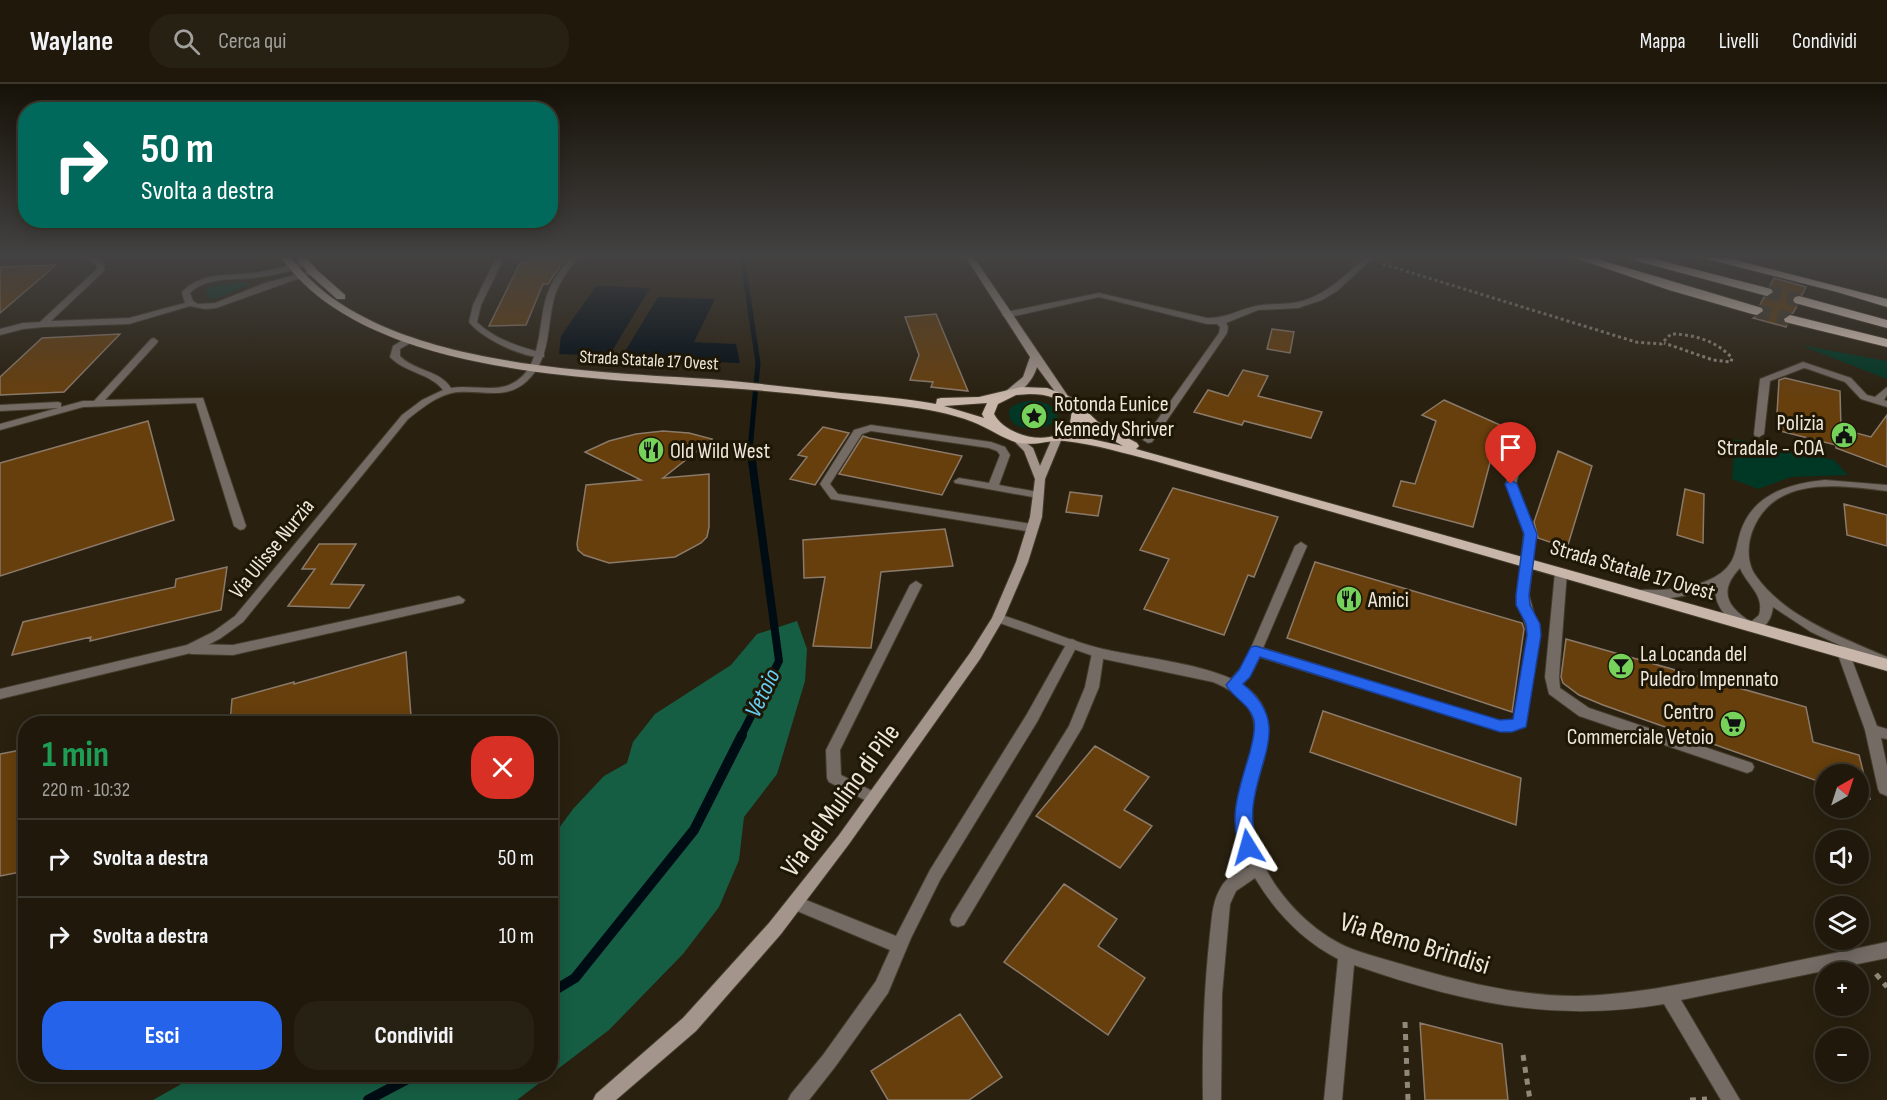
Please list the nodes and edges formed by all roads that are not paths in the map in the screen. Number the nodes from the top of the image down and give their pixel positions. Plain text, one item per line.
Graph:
1 (65, 303) edge
2 (221, 303) edge
3 (336, 303) edge
4 (349, 303) edge
5 (478, 303) edge
6 (550, 303) edge
7 (999, 303) edge
8 (1063, 303) edge
9 (1139, 303) edge
10 (1300, 303) edge
11 (1729, 303) edge
12 (1812, 303) tunnel mouth
13 (190, 304) joint
14 (1756, 311) tunnel mouth
15 (1006, 315) junction
16 (1790, 319) tunnel mouth
17 (1220, 321) junction
18 (43, 324) junction
19 (1887, 324) edge
20 (0, 332) edge
21 (395, 334) junction
22 (154, 340) dead end
23 (409, 340) junction
24 (1887, 343) edge
25 (541, 355) junction
26 (1035, 357) junction
27 (531, 370) junction
28 (1887, 390) edge
29 (448, 391) junction
30 (1005, 395) junction
31 (1065, 399) junction
32 (904, 402) junction
33 (97, 403) junction
34 (1883, 403) edge
35 (83, 404) junction
36 (0, 408) edge
37 (1078, 412) junction
38 (0, 427) edge
39 (995, 427) junction
40 (1759, 434) dead end
41 (1059, 437) junction
42 (1016, 438) junction
43 (1148, 440) dead end
44 (1519, 454) dead end
45 (1158, 458) junction
46 (1040, 479) junction
47 (959, 481) dead end
48 (993, 487) junction
49 (1887, 488) edge
50 (1038, 495) junction
51 (240, 526) dead end
52 (1032, 528) junction
53 (1301, 546) dead end
54 (1743, 551) junction
55 (1527, 562) junction
56 (1561, 572) junction
57 (1729, 572) junction
58 (916, 585) dead end
59 (1759, 588) junction
60 (1635, 594) junction
61 (459, 600) dead end
62 (998, 618) junction
63 (1751, 627) junction
64 (1072, 644) junction
65 (191, 649) junction
66 (1256, 651) junction
67 (1843, 652) junction
68 (1098, 653) junction
69 (1887, 663) edge
70 (1233, 685) junction
71 (0, 693) edge
72 (1872, 730) junction
73 (1887, 734) edge
74 (1748, 767) dead end
75 (1887, 790) edge
76 (873, 798) junction
77 (1258, 870) junction
78 (796, 903) junction
79 (958, 920) dead end
80 (900, 945) junction
81 (1887, 950) edge
82 (1347, 955) junction
83 (1668, 995) junction
84 (603, 1100) edge
85 (797, 1100) edge
86 (1212, 1100) edge
87 (1333, 1100) edge
88 (1731, 1100) edge

1 - 18 street
2 - 13 street
3 - 21 main road, Strada Statale 17 Ovest
4 - 21 main road, Strada Statale 17 Ovest
5 - 25 street
6 - 25 street
7 - 15 street
8 - 15 street
9 - 17 street
10 - 17 street
11 - 14 highway
12 - 19 highway
13 - 18 street
15 - 26 street
16 - 24 highway
17 - 43 street
18 - 20 street
21 - 23 main road, Strada Statale 17 Ovest
22 - 33 street
23 - 27 main road, Strada Statale 17 Ovest
23 - 29 street
25 - 27 street, Via Ulisse Nurzia
26 - 30 street
26 - 31 street
27 - 29 street, Via Ulisse Nurzia
27 - 32 main road, Strada Statale 17 Ovest
28 - 34 street
29 - 65 street, Via Ulisse Nurzia
30 - 31 main road
30 - 32 main road, Strada Statale 17 Ovest
30 - 39 main road
31 - 37 main road
32 - 39 main road, Strada Statale 17 Ovest
33 - 35 street
33 - 51 street
34 - 40 street
35 - 36 street
35 - 38 street
37 - 41 main road
37 - 45 main road, Strada Statale 17 Ovest
39 - 42 main road
41 - 42 main road
41 - 45 main road, Strada Statale 17 Ovest
41 - 46 street, Via del Mulino di Pile
42 - 46 street, Via del Mulino di Pile
44 - 55 street
45 - 55 main road, Strada Statale 17 Ovest
46 - 50 street, Via del Mulino di Pile
47 - 48 street
48 - 50 street
48 - 52 street
49 - 54 street
50 - 52 street, Via del Mulino di Pile
52 - 62 street, Via del Mulino di Pile
53 - 66 street
54 - 57 street
54 - 59 street
55 - 56 main road, Strada Statale 17 Ovest
55 - 66 street
56 - 60 main road, Strada Statale 17 Ovest
56 - 74 street
57 - 60 street
57 - 63 street
58 - 76 street
59 - 63 street
59 - 69 street
60 - 63 main road, Strada Statale 17 Ovest
61 - 65 street
62 - 64 street, Via Remo Brindisi
62 - 76 street, Via del Mulino di Pile
63 - 67 main road, Strada Statale 17 Ovest
64 - 68 street, Via Remo Brindisi
64 - 80 street
65 - 71 street, Via Ulisse Nurzia
66 - 70 street
67 - 69 main road, Strada Statale 17 Ovest
67 - 72 street
68 - 70 street, Via Remo Brindisi
68 - 79 street
70 - 77 street, Via Remo Brindisi
72 - 73 street
72 - 75 street
76 - 78 street, Via del Mulino di Pile
77 - 82 street, Via Remo Brindisi
77 - 86 street
78 - 80 street
78 - 84 street, Via del Mulino di Pile
80 - 85 street
81 - 83 street, Via Remo Brindisi
82 - 83 street, Via Remo Brindisi
82 - 87 street
83 - 88 street

